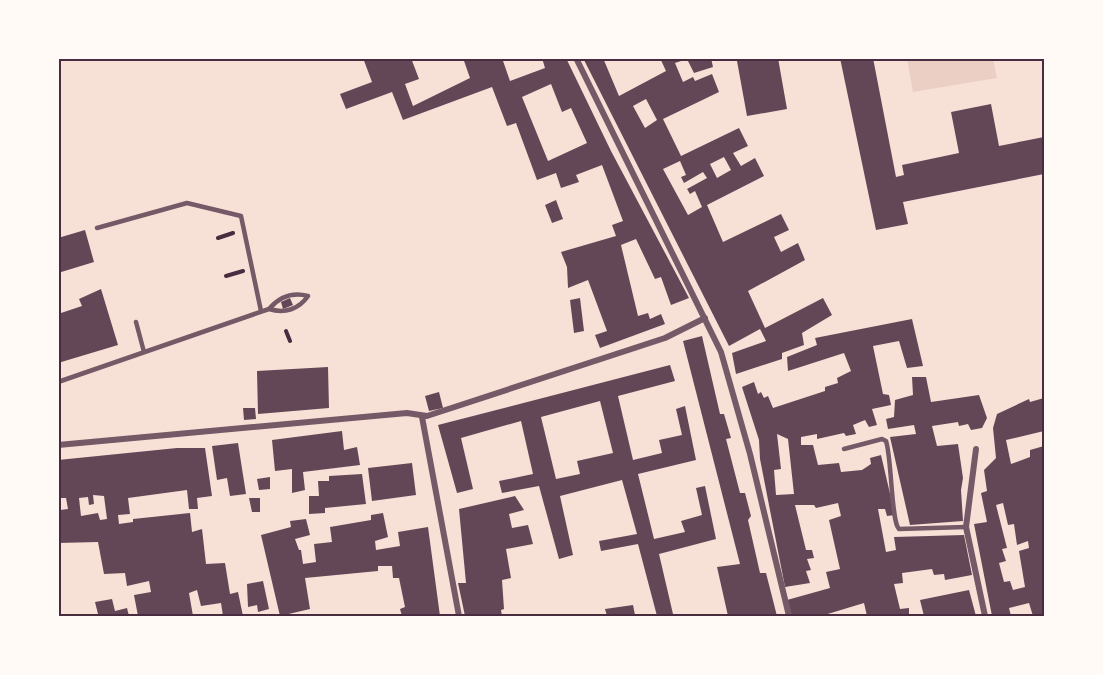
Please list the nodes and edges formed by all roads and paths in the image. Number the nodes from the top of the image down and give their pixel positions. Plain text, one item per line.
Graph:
1 (576, 58) edge
2 (97, 228) dead end
3 (239, 231) dead end
4 (218, 238) dead end
5 (248, 270) dead end
6 (226, 276) dead end
7 (269, 309) junction
8 (261, 311) junction
9 (705, 318) junction
10 (136, 322) dead end
11 (286, 331) dead end
12 (290, 341) dead end
13 (144, 352) junction
14 (58, 382) edge
15 (422, 417) junction
16 (58, 445) edge
17 (844, 449) dead end
18 (976, 449) dead end
19 (966, 527) junction
20 (459, 616) edge
21 (789, 616) edge
22 (985, 616) edge

1 - 9 street
2 - 8 lane
3 - 4 path
5 - 6 path
7 - 7 lane
7 - 8 lane
8 - 13 lane
9 - 15 street
9 - 21 street
10 - 13 lane
11 - 12 path
13 - 14 lane
15 - 16 street
15 - 20 street
17 - 19 lane
18 - 19 street
19 - 22 street

